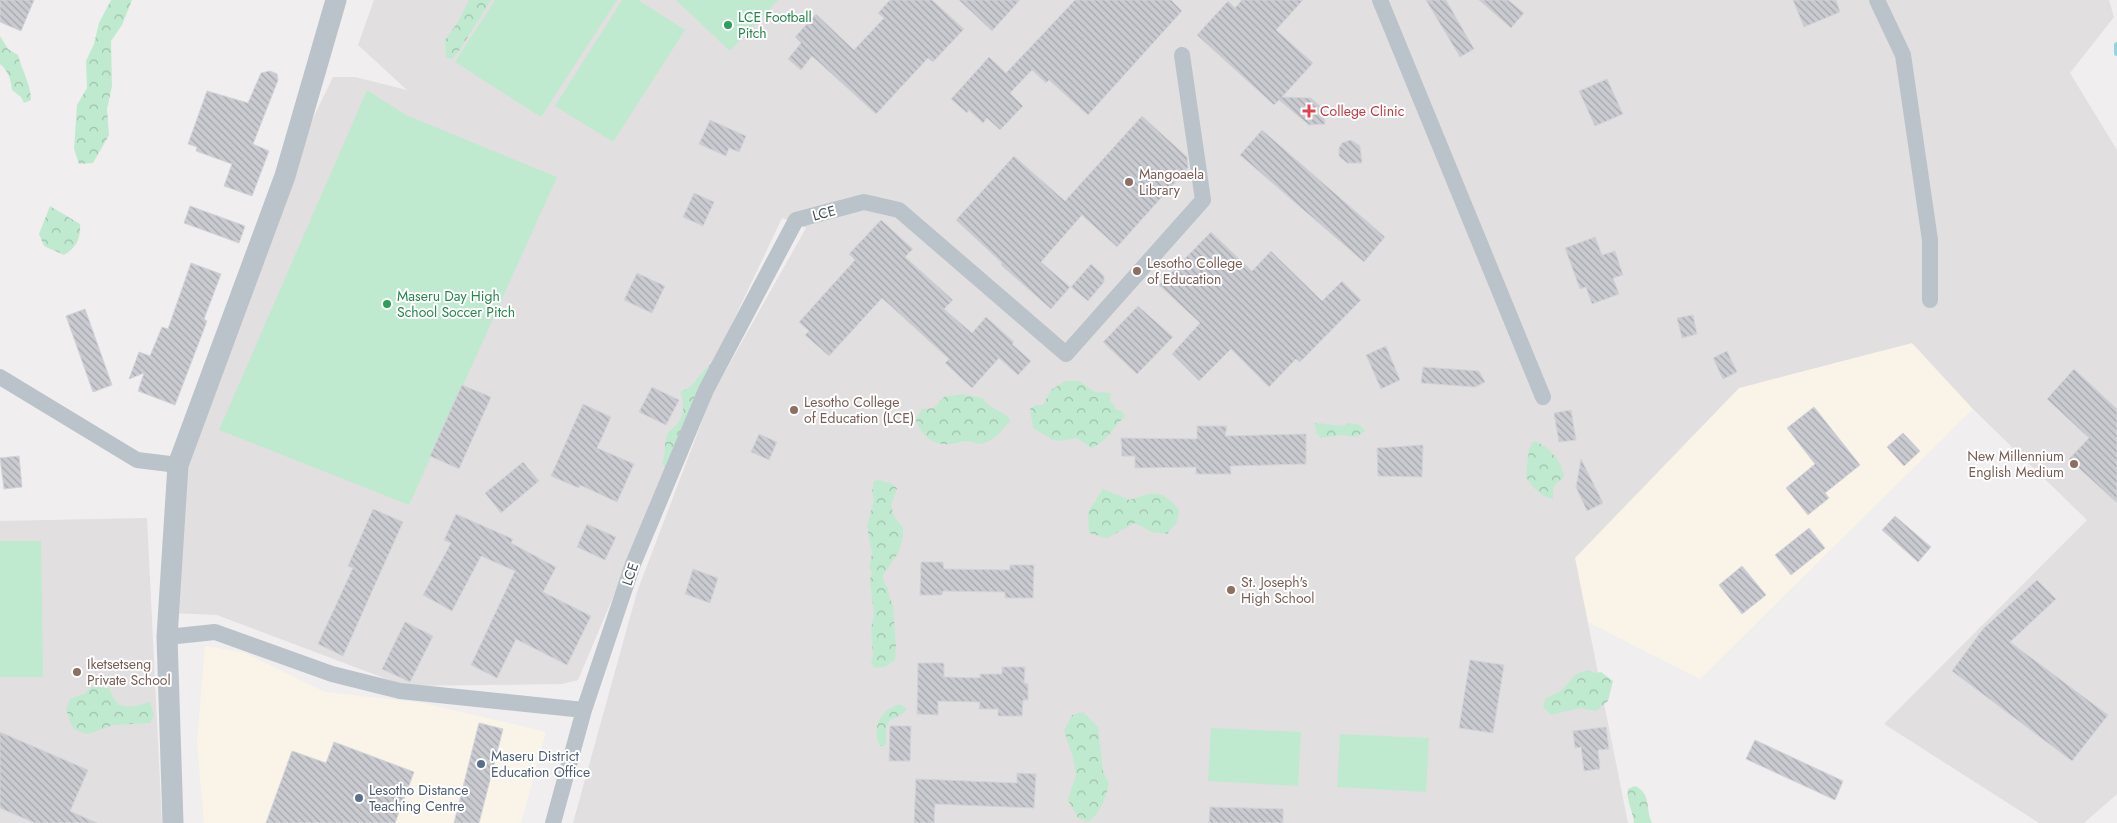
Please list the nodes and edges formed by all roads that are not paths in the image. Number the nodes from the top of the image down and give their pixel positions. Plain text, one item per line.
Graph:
1 (336, 0) edge
2 (1380, 0) edge
3 (1877, 0) edge
4 (1182, 55) dead end
5 (1930, 300) dead end
6 (0, 377) edge
7 (1543, 397) dead end
8 (178, 465) junction
9 (167, 637) junction
10 (584, 710) junction
11 (173, 823) edge
12 (553, 823) edge

1 - 8 street
2 - 7 street
3 - 5 street
4 - 10 street, LCE
6 - 8 street
8 - 9 street
9 - 10 street
9 - 11 street
10 - 12 street, LCE

